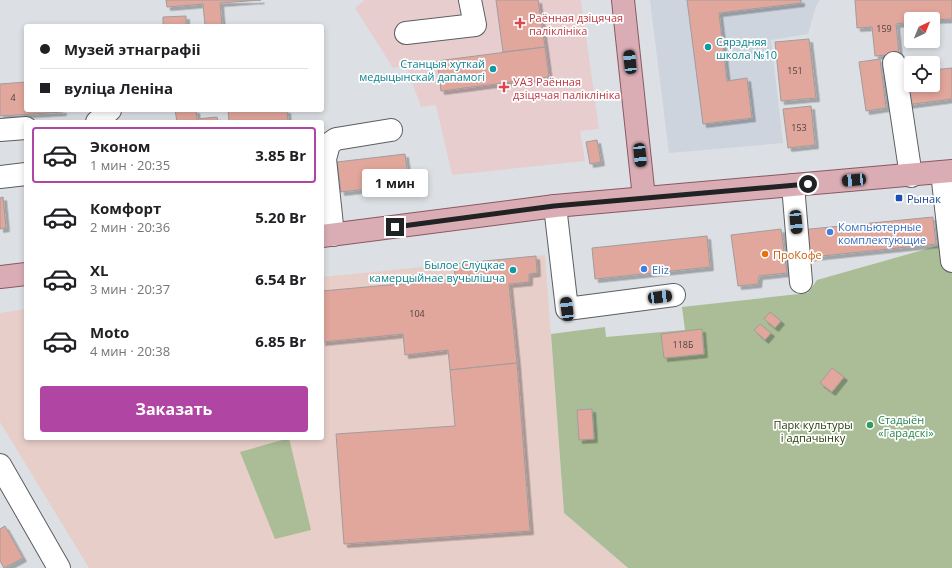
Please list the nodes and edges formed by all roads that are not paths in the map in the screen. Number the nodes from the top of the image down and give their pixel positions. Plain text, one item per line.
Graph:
1 (470, 0) edge
2 (623, 0) edge
3 (406, 33) dead end
4 (894, 63) dead end
5 (108, 112) edge
6 (98, 120) edge
7 (24, 128) edge
8 (0, 130) edge
9 (391, 130) dead end
10 (947, 172) edge
11 (24, 174) edge
12 (911, 176) junction
13 (0, 177) edge
14 (793, 186) junction
15 (644, 198) junction
16 (554, 206) junction
17 (327, 235) edge
18 (952, 261) edge
19 (24, 274) edge
20 (0, 277) edge
21 (801, 282) dead end
22 (674, 295) dead end
23 (0, 465) edge
24 (59, 568) edge

1 - 3 street
2 - 15 main road
4 - 12 street
5 - 6 street
7 - 8 street
9 - 17 street
10 - 12 main road
10 - 18 street
11 - 13 street
12 - 14 main road
14 - 15 main road
14 - 21 street
15 - 16 main road
16 - 17 main road
16 - 22 street
19 - 20 main road
23 - 24 street

